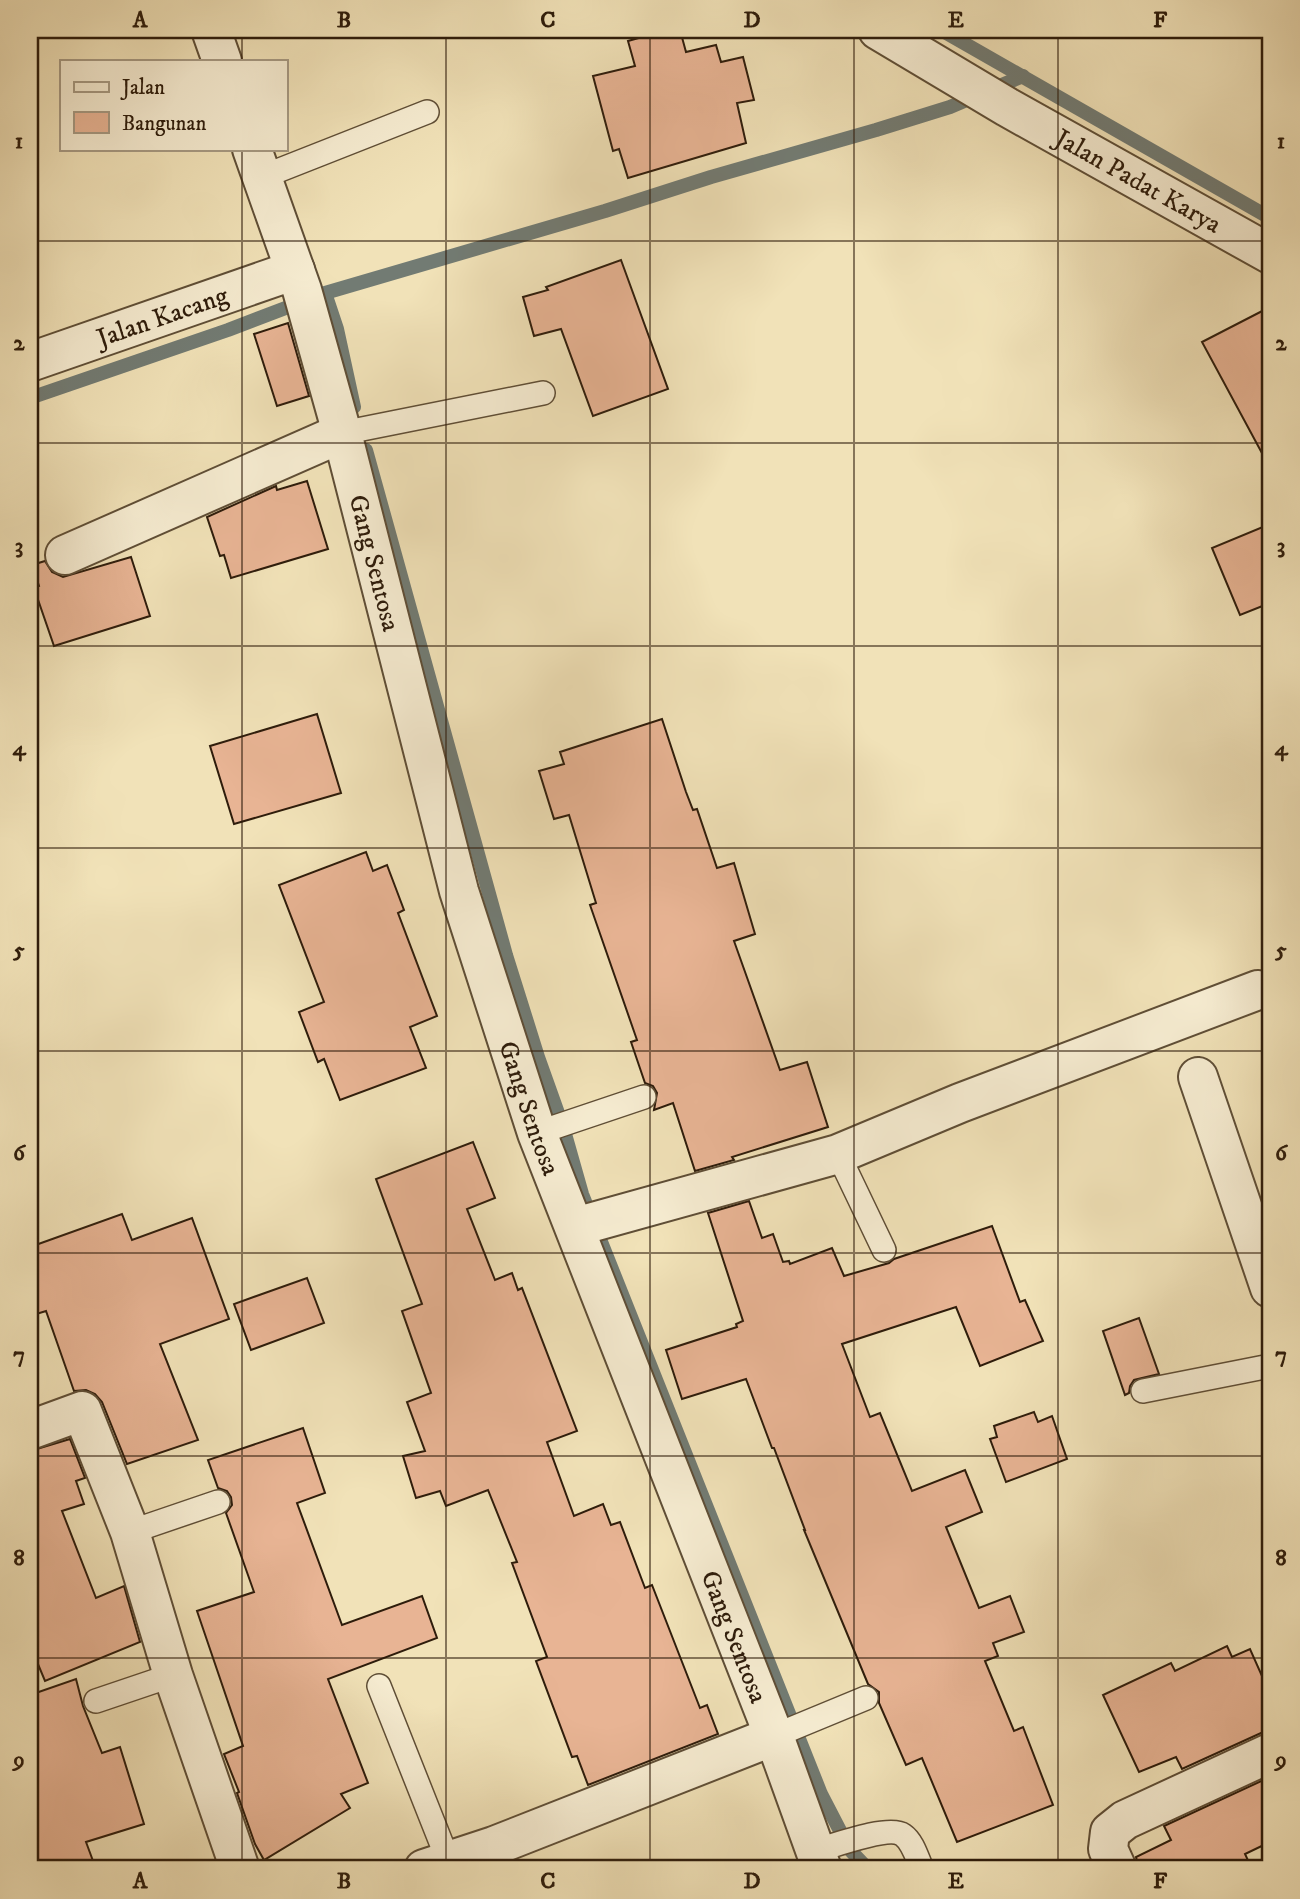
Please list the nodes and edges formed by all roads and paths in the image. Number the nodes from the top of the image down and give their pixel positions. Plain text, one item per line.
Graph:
1 (211, 30) edge
2 (878, 30) edge
3 (222, 60) edge
4 (427, 112) dead end
5 (257, 163) edge
6 (1270, 254) edge
7 (302, 294) junction
8 (30, 362) edge
9 (543, 393) dead end
10 (357, 430) junction
11 (65, 555) dead end
12 (1258, 990) dead end
13 (1198, 1077) dead end
14 (644, 1097) dead end
15 (537, 1133) junction
16 (838, 1154) junction
17 (588, 1222) junction
18 (884, 1250) dead end
19 (1270, 1288) edge
20 (1270, 1366) edge
21 (1143, 1391) dead end
22 (30, 1430) edge
23 (218, 1502) dead end
24 (130, 1532) junction
25 (173, 1675) junction
26 (379, 1686) dead end
27 (866, 1699) dead end
28 (96, 1701) dead end
29 (774, 1736) junction
30 (1270, 1753) edge
31 (500, 1858) edge
32 (819, 1860) edge
33 (436, 1865) edge
34 (240, 1869) edge
35 (922, 1869) edge
36 (1117, 1869) edge

1 - 3 street
2 - 6 street, Jalan Padat Karya
4 - 5 lane
5 - 7 street, Gang Sentosa
7 - 8 street, Jalan Kacang
7 - 10 street, Gang Sentosa
9 - 10 lane
10 - 11 street
10 - 15 street, Gang Sentosa
12 - 16 street
13 - 19 street
14 - 15 lane
15 - 17 street, Gang Sentosa
16 - 17 street
16 - 18 lane
17 - 29 street, Gang Sentosa
20 - 21 lane
22 - 24 street
23 - 24 lane
24 - 25 street
25 - 28 lane
25 - 34 street
26 - 33 lane
27 - 29 lane
29 - 31 street
29 - 32 street, Gang Sentosa
30 - 36 street
31 - 33 street
32 - 35 lane

